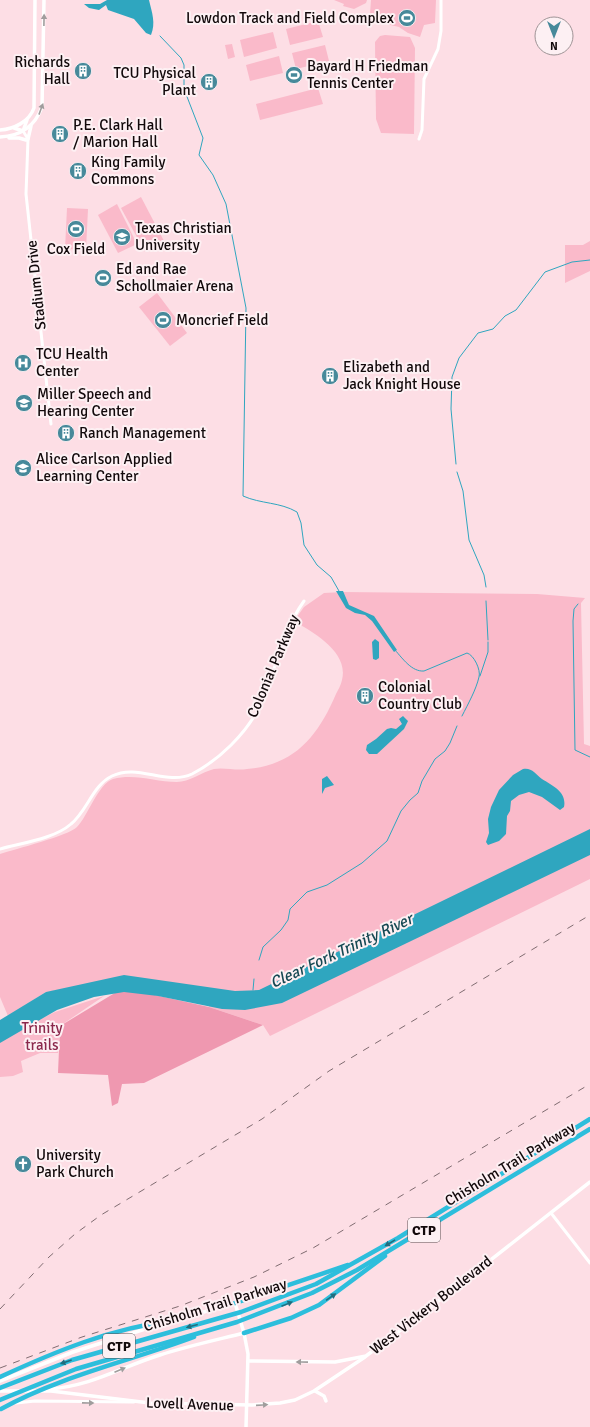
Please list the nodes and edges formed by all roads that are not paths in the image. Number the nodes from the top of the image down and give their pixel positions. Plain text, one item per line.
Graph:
1 (35, 0) edge
2 (44, 0) edge
3 (441, 0) edge
4 (29, 117) junction
5 (31, 126) junction
6 (12, 128) junction
7 (0, 130) edge
8 (23, 131) junction
9 (0, 137) edge
10 (419, 139) dead end
11 (27, 140) junction
12 (51, 424) dead end
13 (304, 601) dead end
14 (0, 848) edge
15 (590, 1119) edge
16 (590, 1129) edge
17 (590, 1182) edge
18 (551, 1213) junction
19 (394, 1248) junction
20 (361, 1260) junction
21 (590, 1263) edge
22 (235, 1302) junction
23 (171, 1321) junction
24 (218, 1328) junction
25 (244, 1332) junction
26 (366, 1356) junction
27 (248, 1361) junction
28 (0, 1377) edge
29 (0, 1381) edge
30 (0, 1388) edge
31 (38, 1390) junction
32 (314, 1391) junction
33 (0, 1392) edge
34 (0, 1400) edge
35 (326, 1401) dead end
36 (139, 1402) junction
37 (247, 1405) junction
38 (0, 1409) edge
39 (246, 1427) edge

1 - 4 main road
5 -> 2 main road
3 - 10 street
4 - 6 main road
4 - 8 main road
5 - 8 main road
5 - 11 main road
6 - 7 main road
6 - 8 main road
8 - 9 main road
8 - 11 street
9 - 11 main road
11 - 12 street, Stadium Drive
13 - 14 street, Colonial Parkway
15 -> 20 highway, Chisholm Trail Parkway / CTP
16 - 19 highway, Chisholm Trail Parkway / CTP
17 - 18 main road, West Vickery Boulevard
18 - 21 street
18 - 26 main road, West Vickery Boulevard
24 -> 19 highway, Chisholm Trail Parkway / CTP
25 -> 19 highway
20 - 22 highway
20 -> 30 highway, Chisholm Trail Parkway / CTP
22 - 23 main road, Chisholm Trail Parkway
22 - 25 main road
23 - 28 highway
23 - 29 main road, Chisholm Trail Parkway
24 - 34 highway, Chisholm Trail Parkway / CTP
24 - 38 highway
25 - 27 main road
31 -> 25 main road
26 -> 27 main road, West Vickery Boulevard
26 - 32 main road, Lovell Avenue
27 - 37 main road
31 - 33 main road
31 - 36 main road
32 - 35 main road
37 -> 32 main road, Lovell Avenue
36 - 37 main road, Lovell Avenue
38 -> 36 street, Lovell Avenue
37 - 39 main road

